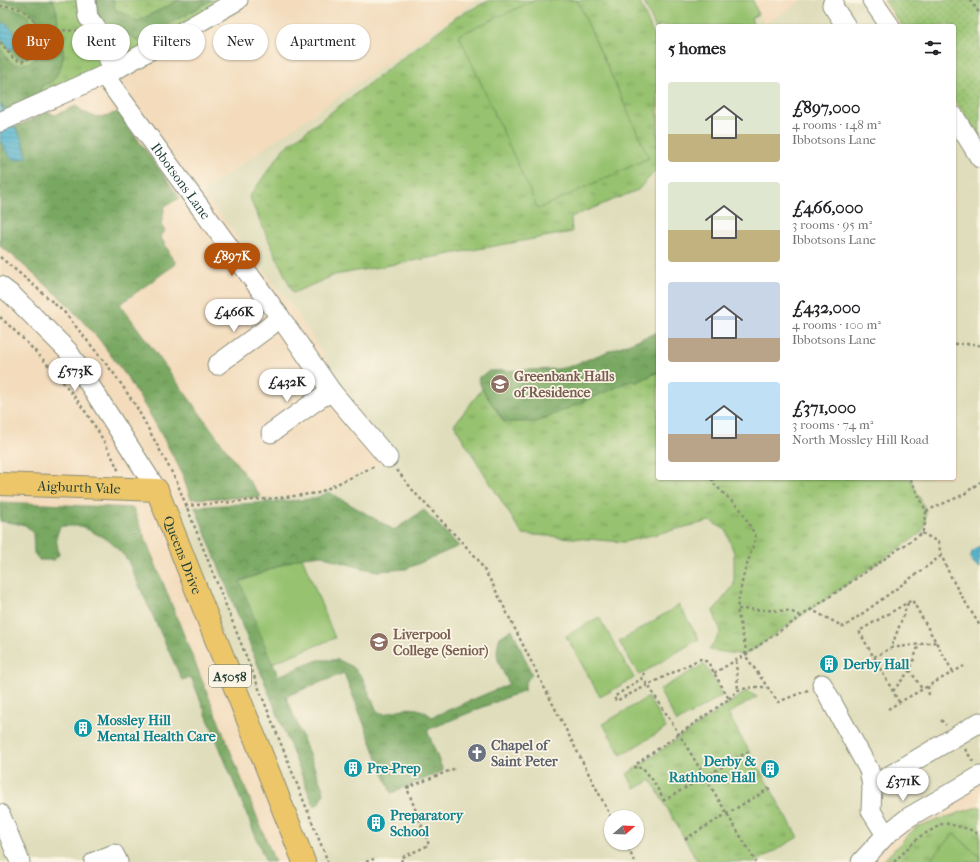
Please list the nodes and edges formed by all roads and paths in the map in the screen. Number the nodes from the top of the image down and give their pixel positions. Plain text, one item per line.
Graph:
1 (86, 0) edge
2 (238, 0) edge
3 (834, 0) edge
4 (872, 0) edge
5 (970, 0) edge
6 (0, 6) edge
7 (980, 14) edge
8 (37, 24) edge
9 (93, 24) edge
10 (845, 24) edge
11 (889, 24) edge
12 (0, 42) edge
13 (12, 57) edge
14 (105, 60) edge
15 (108, 73) junction
16 (0, 122) edge
17 (956, 122) edge
18 (980, 158) edge
19 (0, 286) edge
20 (0, 317) edge
21 (280, 317) junction
22 (956, 344) edge
23 (980, 346) edge
24 (217, 365) dead end
25 (332, 392) junction
26 (272, 433) dead end
27 (388, 458) junction
28 (712, 480) edge
29 (911, 480) edge
30 (980, 482) edge
31 (0, 484) edge
32 (126, 489) junction
33 (161, 499) junction
34 (926, 512) junction
35 (922, 533) junction
36 (941, 556) junction
37 (908, 602) junction
38 (737, 609) junction
39 (810, 610) junction
40 (801, 616) junction
41 (980, 626) edge
42 (936, 642) junction
43 (919, 644) junction
44 (891, 648) junction
45 (745, 655) junction
46 (874, 657) junction
47 (736, 661) junction
48 (964, 666) dead end
49 (910, 670) junction
50 (953, 672) junction
51 (643, 673) dead end
52 (714, 673) junction
53 (641, 678) junction
54 (631, 680) dead end
55 (633, 684) junction
56 (822, 684) joint
57 (648, 685) junction
58 (928, 686) junction
59 (767, 687) junction
60 (922, 689) junction
61 (738, 690) junction
62 (893, 691) junction
63 (929, 695) dead end
64 (729, 699) junction
65 (899, 702) junction
66 (888, 709) dead end
67 (980, 722) edge
68 (679, 734) junction
69 (749, 750) dead end
70 (456, 768) dead end
71 (704, 776) junction
72 (978, 780) edge
73 (872, 786) junction
74 (770, 788) dead end
75 (607, 810) edge
76 (0, 814) edge
77 (727, 814) junction
78 (886, 835) junction
79 (980, 835) edge
80 (685, 839) dead end
81 (628, 850) edge
82 (374, 859) dead end
83 (20, 862) edge
84 (94, 862) edge
85 (118, 862) edge
86 (304, 862) edge
87 (366, 862) edge
88 (402, 862) edge
89 (634, 862) edge
90 (756, 862) edge
91 (861, 862) edge
92 (894, 862) edge

1 - 9 street, Ibbotsons Lane
2 - 15 street
3 - 10 street
4 - 11 street
5 - 7 path
6 - 8 path
12 - 13 path
14 - 15 street, Ibbotsons Lane
15 - 16 street
15 - 21 street, Ibbotsons Lane
17 - 18 street
19 - 33 street, Queens Drive
20 - 32 path
21 - 24 street
21 - 25 street, Ibbotsons Lane
22 - 23 path
25 - 26 street
25 - 27 street, Ibbotsons Lane
27 - 33 path
27 - 75 path
28 - 38 path
29 - 34 path
30 - 34 path
31 - 32 main road, Aigburth Vale
32 - 33 main road, Aigburth Vale
33 - 86 main road, Queens Drive / A5058
34 - 35 path
35 - 36 path
35 - 39 path
36 - 39 path
36 - 41 path
37 - 42 path
37 - 44 path
37 - 46 path
38 - 40 path
38 - 45 path
39 - 40 path
40 - 45 path
42 - 43 path
42 - 50 path
43 - 44 path
43 - 49 path
44 - 46 path
45 - 47 path
45 - 59 path
46 - 62 path
47 - 52 path
47 - 61 path
48 - 50 path
49 - 60 path
49 - 62 path
50 - 58 path
51 - 53 path
52 - 57 path
52 - 64 path
53 - 55 path
53 - 57 path
54 - 55 path
55 - 57 path
56 - 59 path
56 - 73 street
57 - 68 path
58 - 60 path
58 - 63 path
59 - 61 path
60 - 65 path
61 - 64 path
62 - 65 path
64 - 68 path
65 - 66 path
67 - 73 street
68 - 71 path
68 - 71 path
69 - 71 path
70 - 88 path
71 - 77 path
72 - 78 street
73 - 78 street
74 - 77 path
76 - 83 street
77 - 80 path
77 - 90 path
78 - 91 street
79 - 92 path
81 - 89 path
82 - 87 path
84 - 85 street

